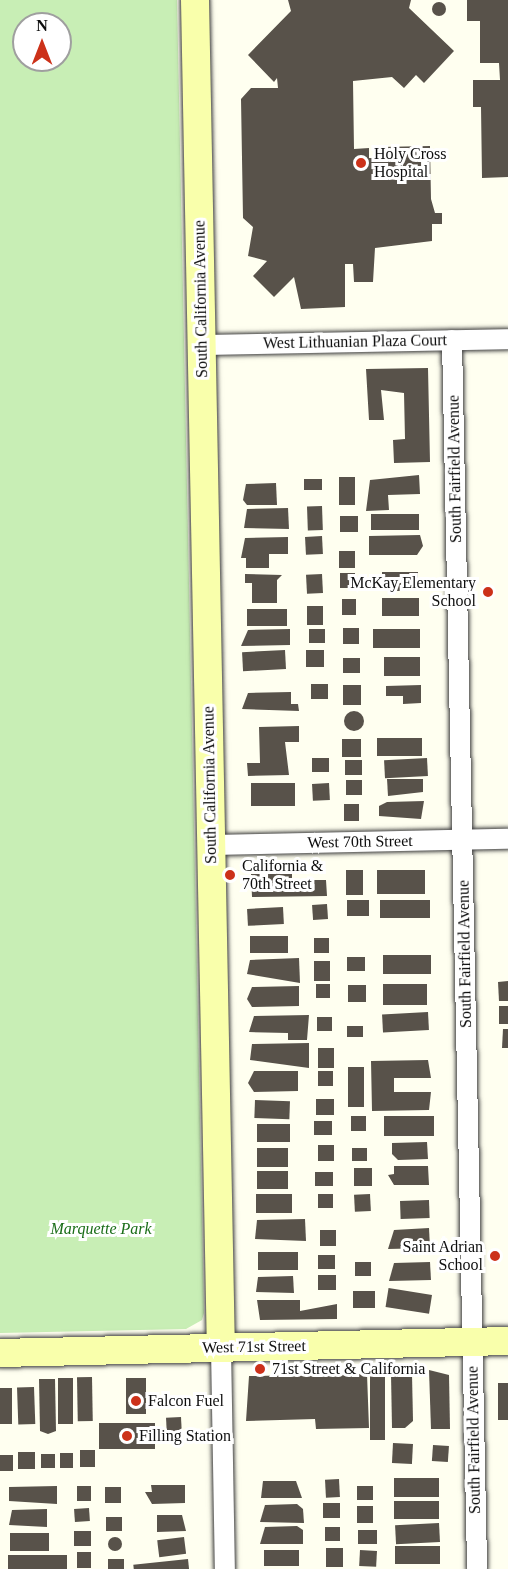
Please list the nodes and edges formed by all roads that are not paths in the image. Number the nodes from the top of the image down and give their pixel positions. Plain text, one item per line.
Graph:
1 (195, 0) edge
2 (508, 339) edge
3 (452, 340) junction
4 (202, 345) junction
5 (508, 839) edge
6 (462, 840) junction
7 (211, 845) junction
8 (508, 1341) edge
9 (472, 1342) junction
10 (221, 1348) junction
11 (0, 1353) edge
12 (225, 1569) edge
13 (477, 1569) edge

1 - 4 street, South California Avenue
2 - 3 street, West Lithuanian Plaza Court
3 - 4 street, West Lithuanian Plaza Court
3 - 6 street, South Fairfield Avenue
4 - 7 street, South California Avenue
5 - 6 street, West 70th Street
6 - 7 street, West 70th Street
6 - 9 street, South Fairfield Avenue
7 - 10 street, South California Avenue
8 - 9 street, West 71st Street
9 - 10 street, West 71st Street
9 - 13 street, South Fairfield Avenue
10 - 11 street, West 71st Street
10 - 12 street, South California Avenue

